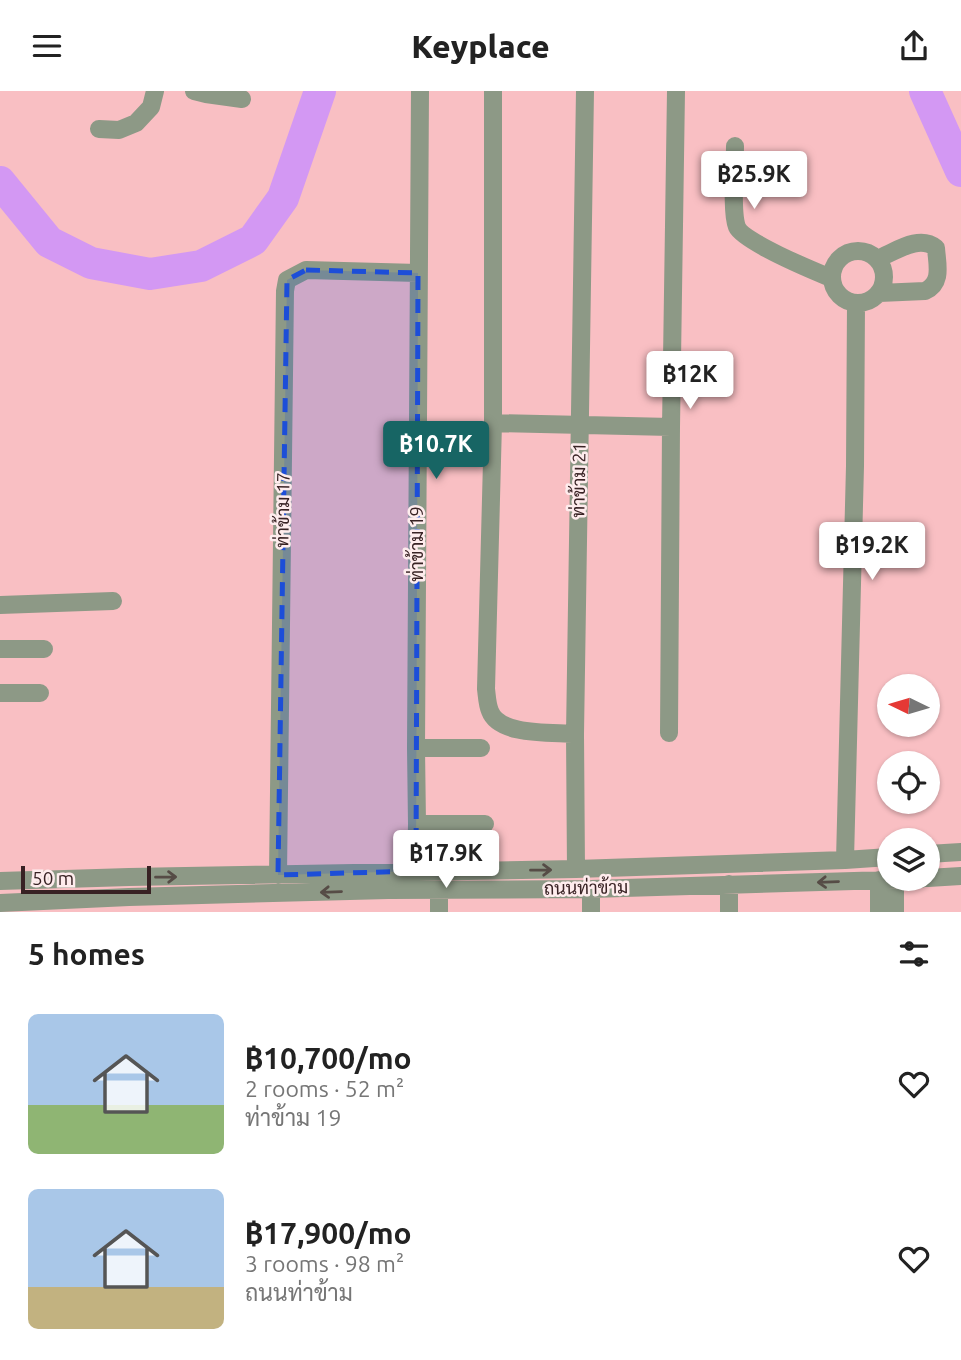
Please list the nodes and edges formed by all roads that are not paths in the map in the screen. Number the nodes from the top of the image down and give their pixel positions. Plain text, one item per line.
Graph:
1 (155, 91) edge
2 (194, 91) edge
3 (420, 91) edge
4 (493, 91) edge
5 (585, 91) edge
6 (676, 91) edge
7 (242, 99) dead end
8 (99, 129) dead end
9 (735, 146) dead end
10 (877, 259) junction
11 (418, 273) junction
12 (831, 278) junction
13 (878, 293) junction
14 (856, 304) junction
15 (492, 423) junction
16 (580, 426) junction
17 (671, 427) junction
18 (113, 601) dead end
19 (0, 605) edge
20 (0, 649) edge
21 (44, 649) dead end
22 (40, 692) dead end
23 (0, 693) edge
24 (669, 733) dead end
25 (575, 734) junction
26 (416, 748) junction
27 (481, 748) dead end
28 (417, 824) junction
29 (485, 824) dead end
30 (961, 852) edge
31 (940, 853) edge
32 (877, 857) edge
33 (845, 860) junction
34 (576, 869) junction
35 (416, 871) junction
36 (278, 875) junction
37 (961, 876) edge
38 (129, 877) junction
39 (940, 877) edge
40 (877, 880) edge
41 (0, 881) edge
42 (729, 884) junction
43 (591, 889) junction
44 (439, 890) junction
45 (884, 891) edge
46 (890, 891) edge
47 (0, 903) edge
48 (237, 903) edge
49 (129, 905) edge
50 (439, 912) edge
51 (591, 912) edge
52 (729, 912) edge
53 (879, 912) edge
54 (895, 912) edge

1 - 8 street
2 - 7 street
3 - 11 street, ท่าข้าม 19
4 - 15 street
5 - 16 street, ท่าข้าม 21
6 - 17 street
9 - 12 street
10 - 12 street
10 - 13 street
10 - 13 street
11 - 26 street, ท่าข้าม 19
11 - 36 street, ท่าข้าม 17
12 - 14 street
13 - 14 street
14 - 33 street
15 - 16 street
15 - 25 street
16 - 17 street
16 - 25 street, ท่าข้าม 21
17 - 24 street
18 - 19 street
20 - 21 street
22 - 23 street
25 - 34 street, ท่าข้าม 21
26 - 27 street
26 - 28 street, ท่าข้าม 19
28 - 29 street
28 - 35 street, ท่าข้าม 19
30 - 31 street
32 - 33 street, ถนนท่าข้าม
33 - 34 street, ถนนท่าข้าม
35 -> 34 street, ถนนท่าข้าม
35 - 36 street, ถนนท่าข้าม
38 -> 36 street, ถนนท่าข้าม
37 - 39 street
38 - 41 street, ถนนท่าข้าม
38 - 49 street
40 -> 42 street, ถนนท่าข้าม
42 - 43 street, ถนนท่าข้าม
42 - 52 street
43 - 44 street, ถนนท่าข้าม
43 - 51 street
44 -> 48 street, ถนนท่าข้าม
44 - 50 street
45 - 53 street
46 - 54 street
47 - 49 street, ถนนท่าข้าม
48 - 49 street, ถนนท่าข้าม

